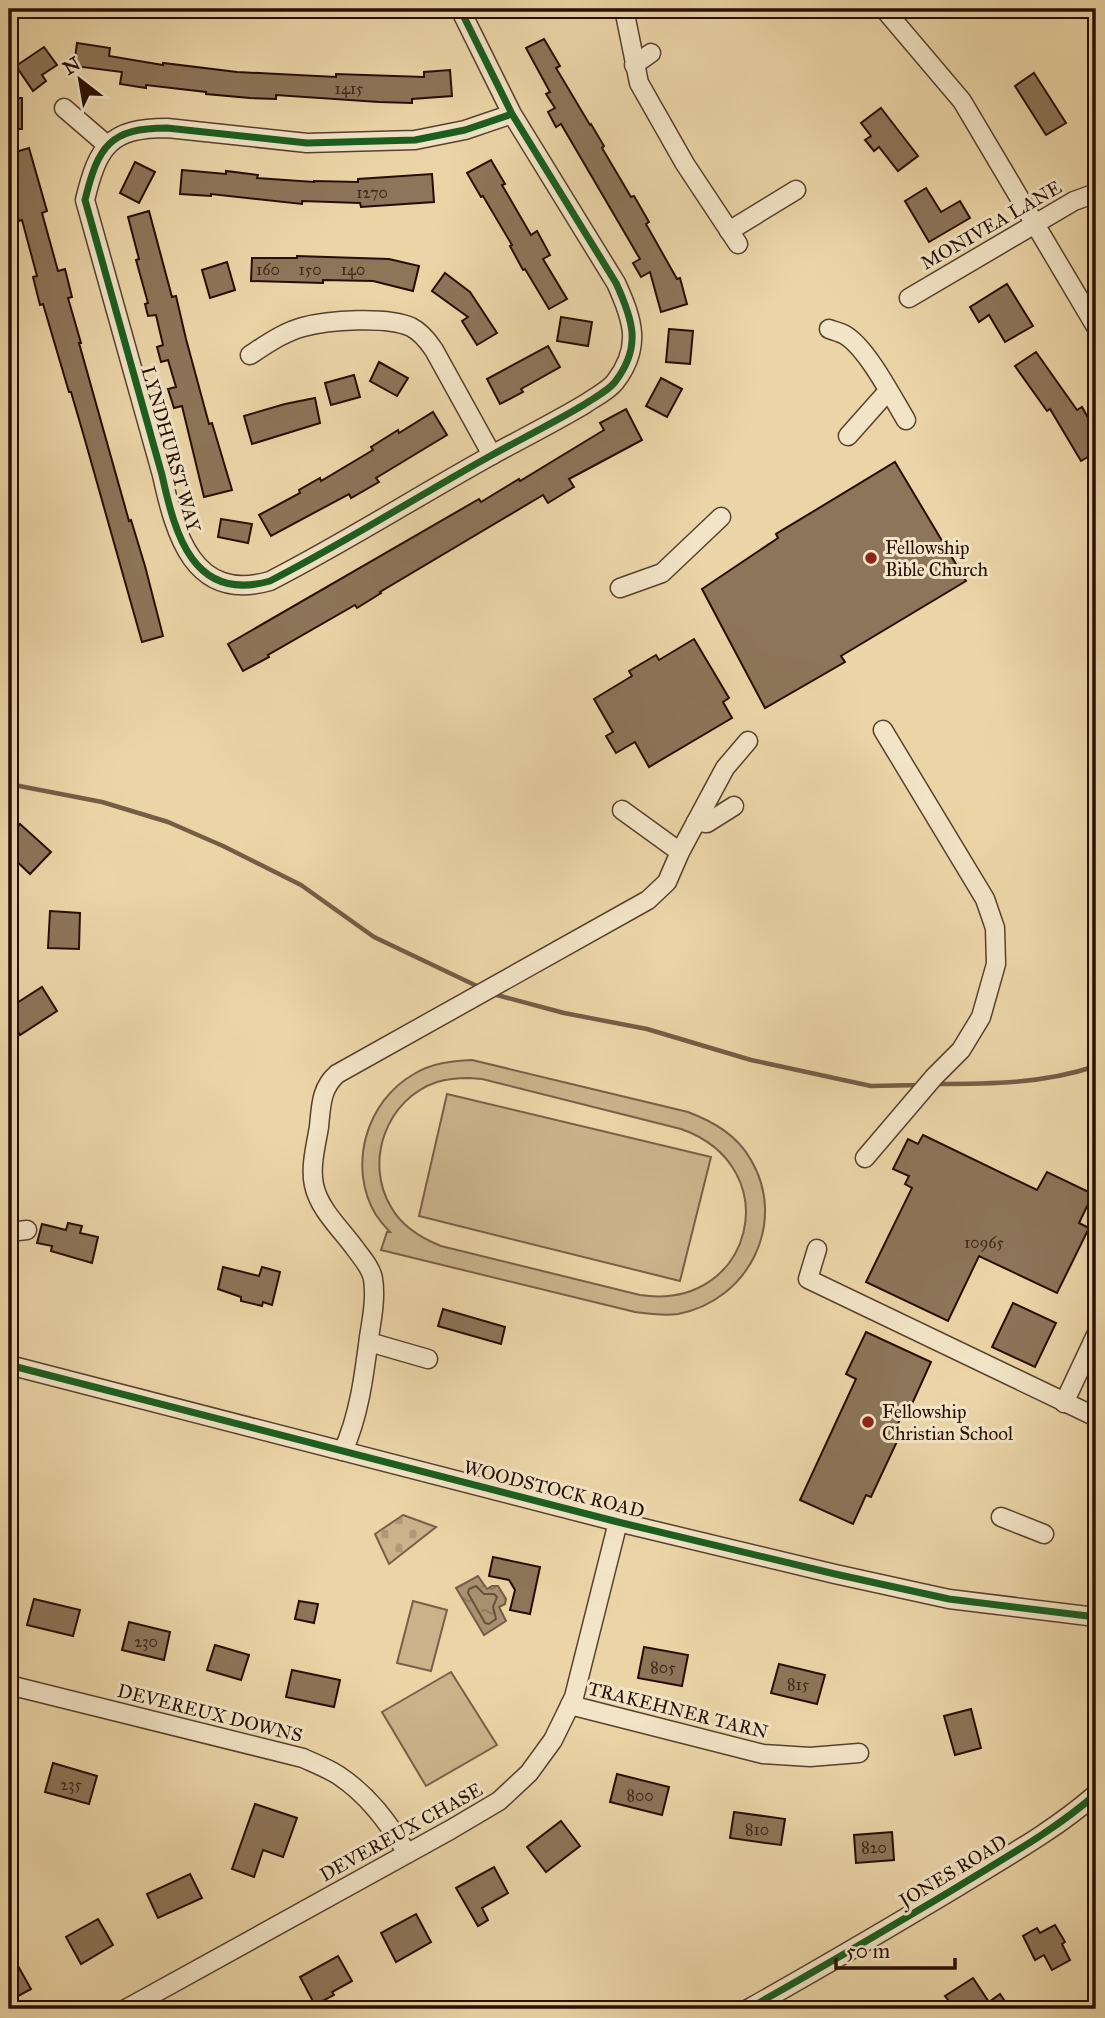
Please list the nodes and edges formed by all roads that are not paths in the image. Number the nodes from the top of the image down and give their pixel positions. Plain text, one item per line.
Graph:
1 (460, 9) edge
2 (624, 9) edge
3 (884, 9) edge
4 (651, 53) dead end
5 (634, 65) junction
6 (64, 108) dead end
7 (512, 114) junction
8 (107, 145) junction
9 (796, 190) dead end
10 (1096, 193) edge
11 (1035, 223) junction
12 (909, 298) dead end
13 (1096, 327) edge
14 (829, 329) dead end
15 (250, 355) dead end
16 (888, 391) junction
17 (906, 420) dead end
18 (848, 436) dead end
19 (492, 455) junction
20 (722, 517) dead end
21 (620, 588) dead end
22 (883, 730) dead end
23 (748, 741) dead end
24 (734, 806) dead end
25 (622, 810) dead end
26 (696, 822) junction
27 (680, 852) junction
28 (865, 1158) dead end
29 (27, 1230) dead end
30 (9, 1232) edge
31 (817, 1249) dead end
32 (1096, 1335) edge
33 (369, 1342) junction
34 (428, 1359) dead end
35 (9, 1365) edge
36 (1064, 1403) junction
37 (1096, 1418) edge
38 (343, 1451) junction
39 (1001, 1517) dead end
40 (618, 1522) junction
41 (1044, 1534) dead end
42 (1096, 1617) edge
43 (9, 1685) edge
44 (570, 1705) junction
45 (859, 1753) dead end
46 (1096, 1794) edge
47 (407, 1853) junction
48 (126, 2009) edge
49 (748, 2009) edge

1 - 7 street, LYNDHURST WAY
2 - 5 street
3 - 11 street
4 - 5 street
5 - 9 street
6 - 8 street
7 - 8 street
7 - 19 street, LYNDHURST WAY
8 - 19 street, LYNDHURST WAY
10 - 11 street, MONIVEA LANE
11 - 12 street, MONIVEA LANE
11 - 13 street
14 - 16 street
15 - 19 street
16 - 17 street
16 - 18 street
20 - 21 street
22 - 28 street
23 - 26 street
24 - 26 street
25 - 27 street
26 - 27 street
27 - 33 street
29 - 30 street
31 - 36 street
32 - 36 street
33 - 34 street
33 - 38 street
35 - 38 street, WOODSTOCK ROAD
36 - 37 street
38 - 40 street, WOODSTOCK ROAD
39 - 41 street
40 - 42 street, WOODSTOCK ROAD
40 - 44 street, DEVEREUX CHASE
43 - 47 street, DEVEREUX DOWNS
44 - 45 street, TRAKEHNER TARN
44 - 47 street, DEVEREUX CHASE
46 - 49 street, JONES ROAD
47 - 48 street, DEVEREUX CHASE

